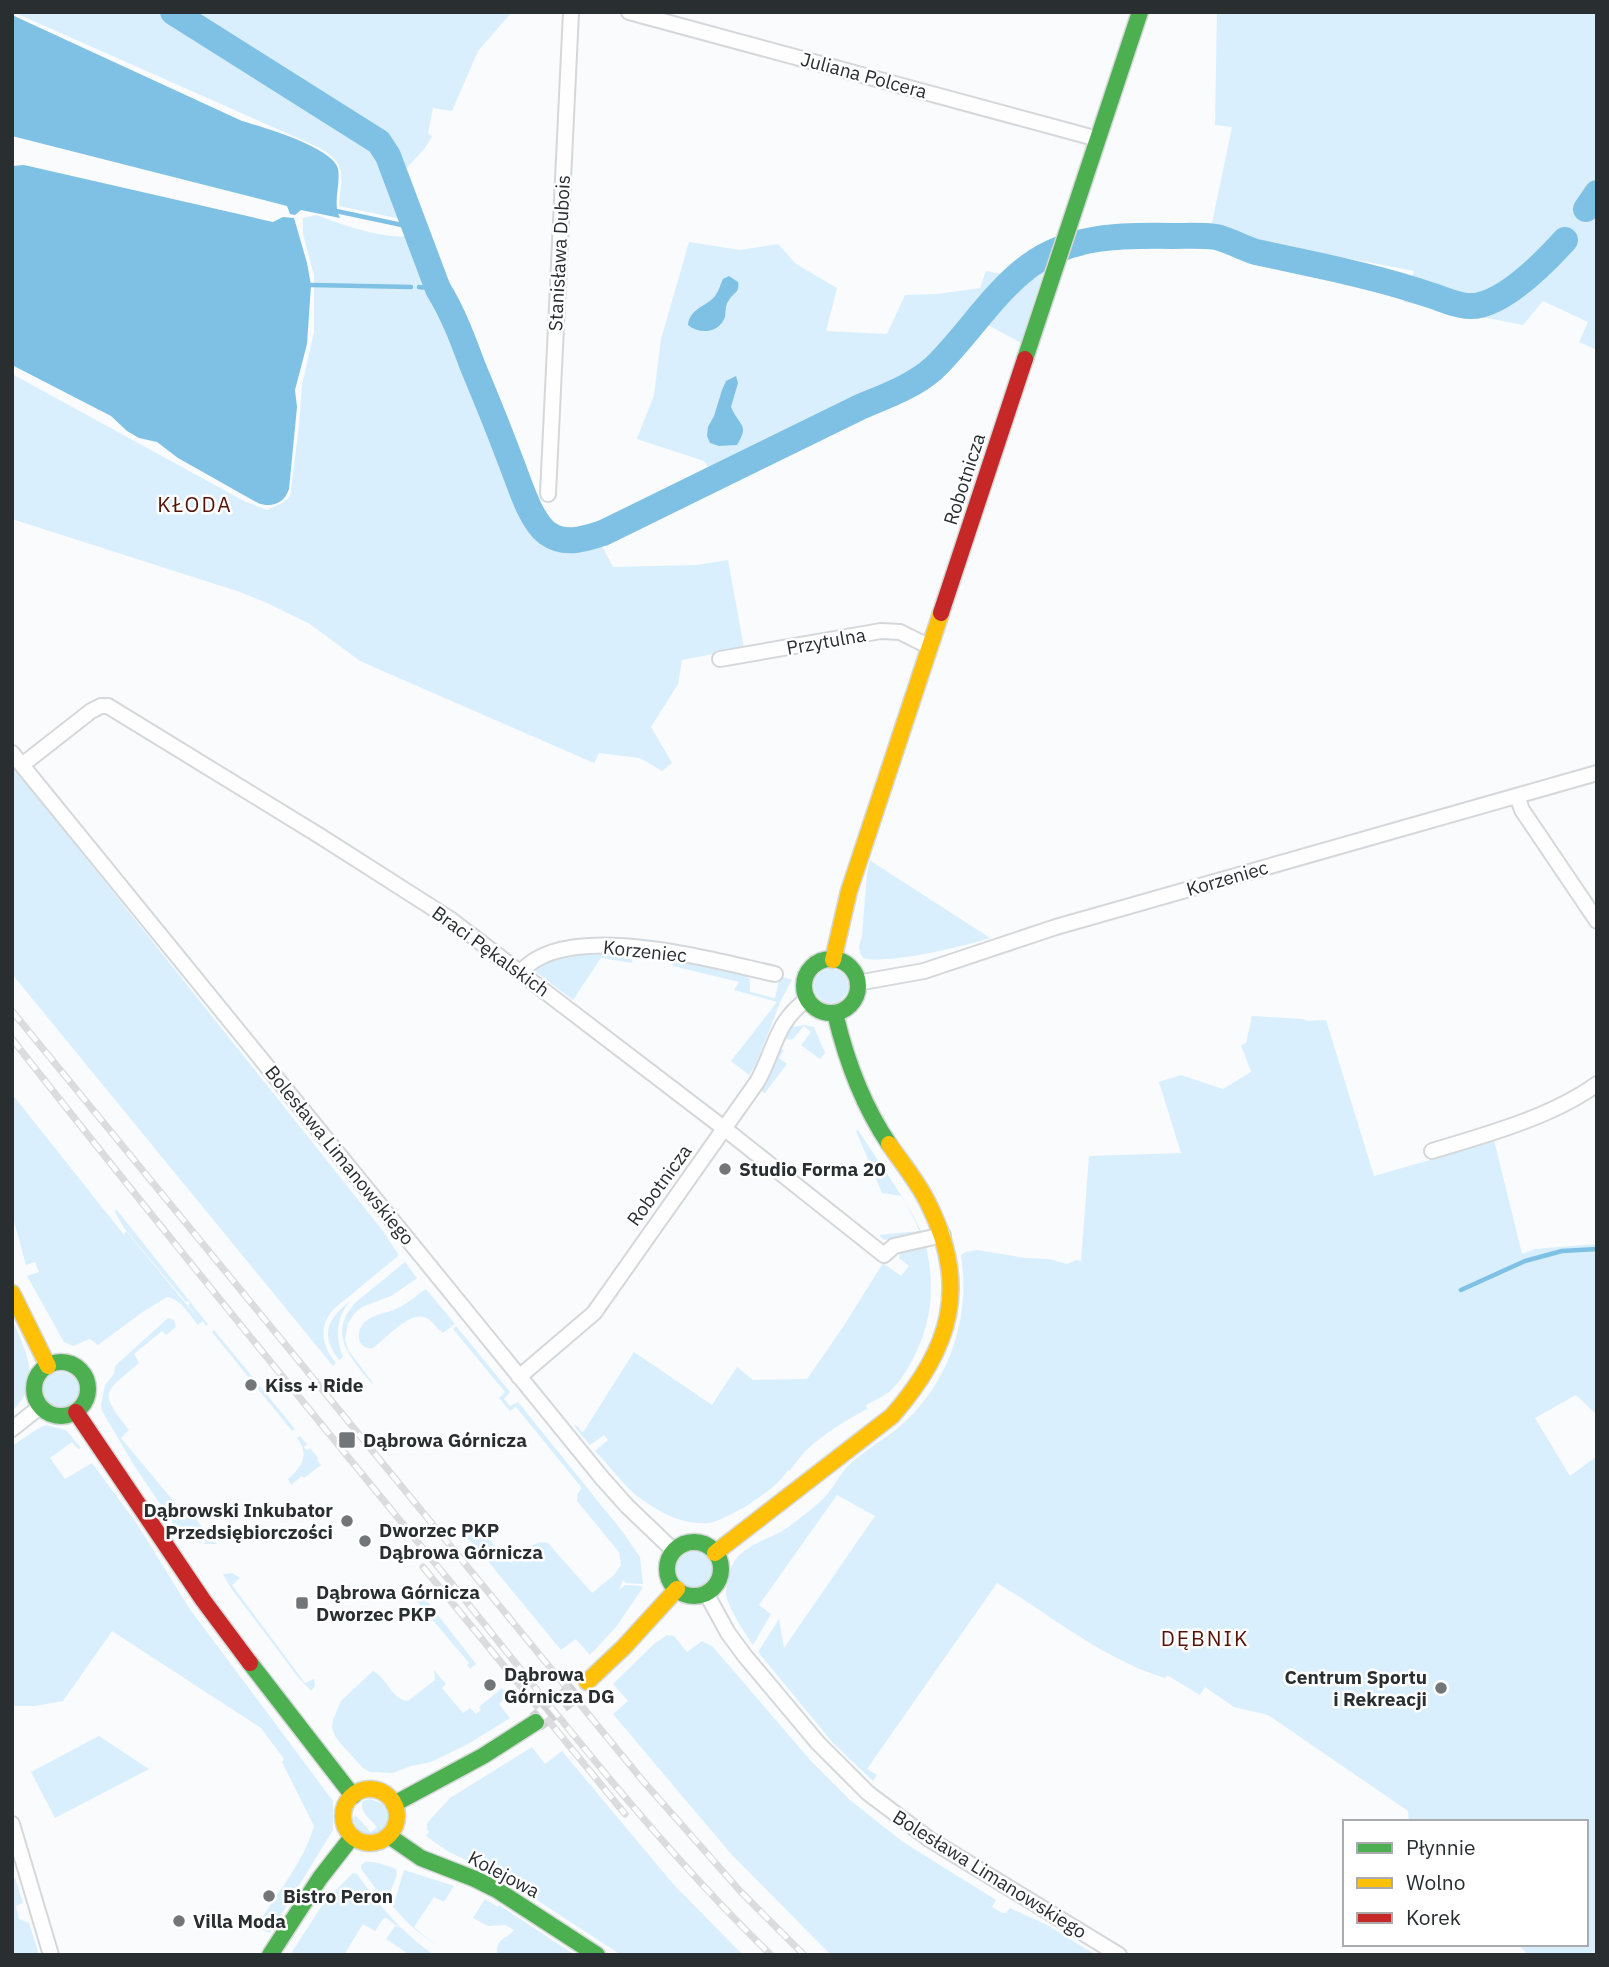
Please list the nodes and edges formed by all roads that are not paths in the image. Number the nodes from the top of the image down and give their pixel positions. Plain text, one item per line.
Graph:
1 (571, 12) edge
2 (629, 12) edge
3 (1140, 12) edge
4 (1098, 139) junction
5 (548, 494) dead end
6 (930, 647) junction
7 (720, 659) dead end
8 (12, 753) edge
9 (22, 765) junction
10 (1597, 774) edge
11 (1517, 796) junction
12 (1597, 921) edge
13 (833, 960) junction
14 (522, 972) junction
15 (775, 974) dead end
16 (857, 983) junction
17 (808, 999) junction
18 (835, 1013) junction
19 (1597, 1084) edge
20 (725, 1129) junction
21 (1432, 1152) dead end
22 (943, 1235) junction
23 (12, 1293) edge
24 (48, 1366) junction
25 (519, 1377) junction
26 (41, 1406) junction
27 (76, 1412) junction
28 (12, 1429) edge
29 (674, 1551) junction
30 (715, 1553) junction
31 (677, 1589) junction
32 (706, 1593) junction
33 (587, 1682) tunnel mouth
34 (536, 1722) tunnel mouth
35 (353, 1796) junction
36 (394, 1804) junction
37 (12, 1824) edge
38 (388, 1836) junction
39 (352, 1837) junction
40 (51, 1955) edge
41 (270, 1955) edge
42 (597, 1955) edge
43 (1119, 1955) edge

1 - 5 street, Stanisława Dubois
2 - 4 street, Juliana Polcera
3 - 4 street, Robotnicza
4 - 6 street, Robotnicza
6 - 7 street, Przytulna
6 - 13 street, Robotnicza
8 - 9 street, Bolesława Limanowskiego
9 - 14 street, Braci Pękalskich
9 - 25 street, Bolesława Limanowskiego
10 - 11 street, Korzeniec
11 - 12 street
11 - 16 street, Korzeniec
13 - 16 street
13 - 17 street
14 - 15 street, Korzeniec
14 - 20 street, Braci Pękalskich
16 - 18 street
17 - 18 street
17 - 20 street, Robotnicza
18 - 22 street
19 - 21 street
20 - 22 street, Braci Pękalskich
20 - 25 street, Robotnicza
22 - 30 street
23 - 24 street
24 - 26 street
24 - 27 street
25 - 29 street, Bolesława Limanowskiego
26 - 27 street
26 - 28 street
27 - 35 street
29 - 30 street
29 - 31 street
30 - 32 street
31 - 32 street
31 - 33 street
32 - 43 street, Bolesława Limanowskiego
34 - 36 street
35 - 36 street
35 - 39 street
36 - 38 street
37 - 40 street
38 - 39 street
38 - 42 street, Kolejowa
39 - 41 street

